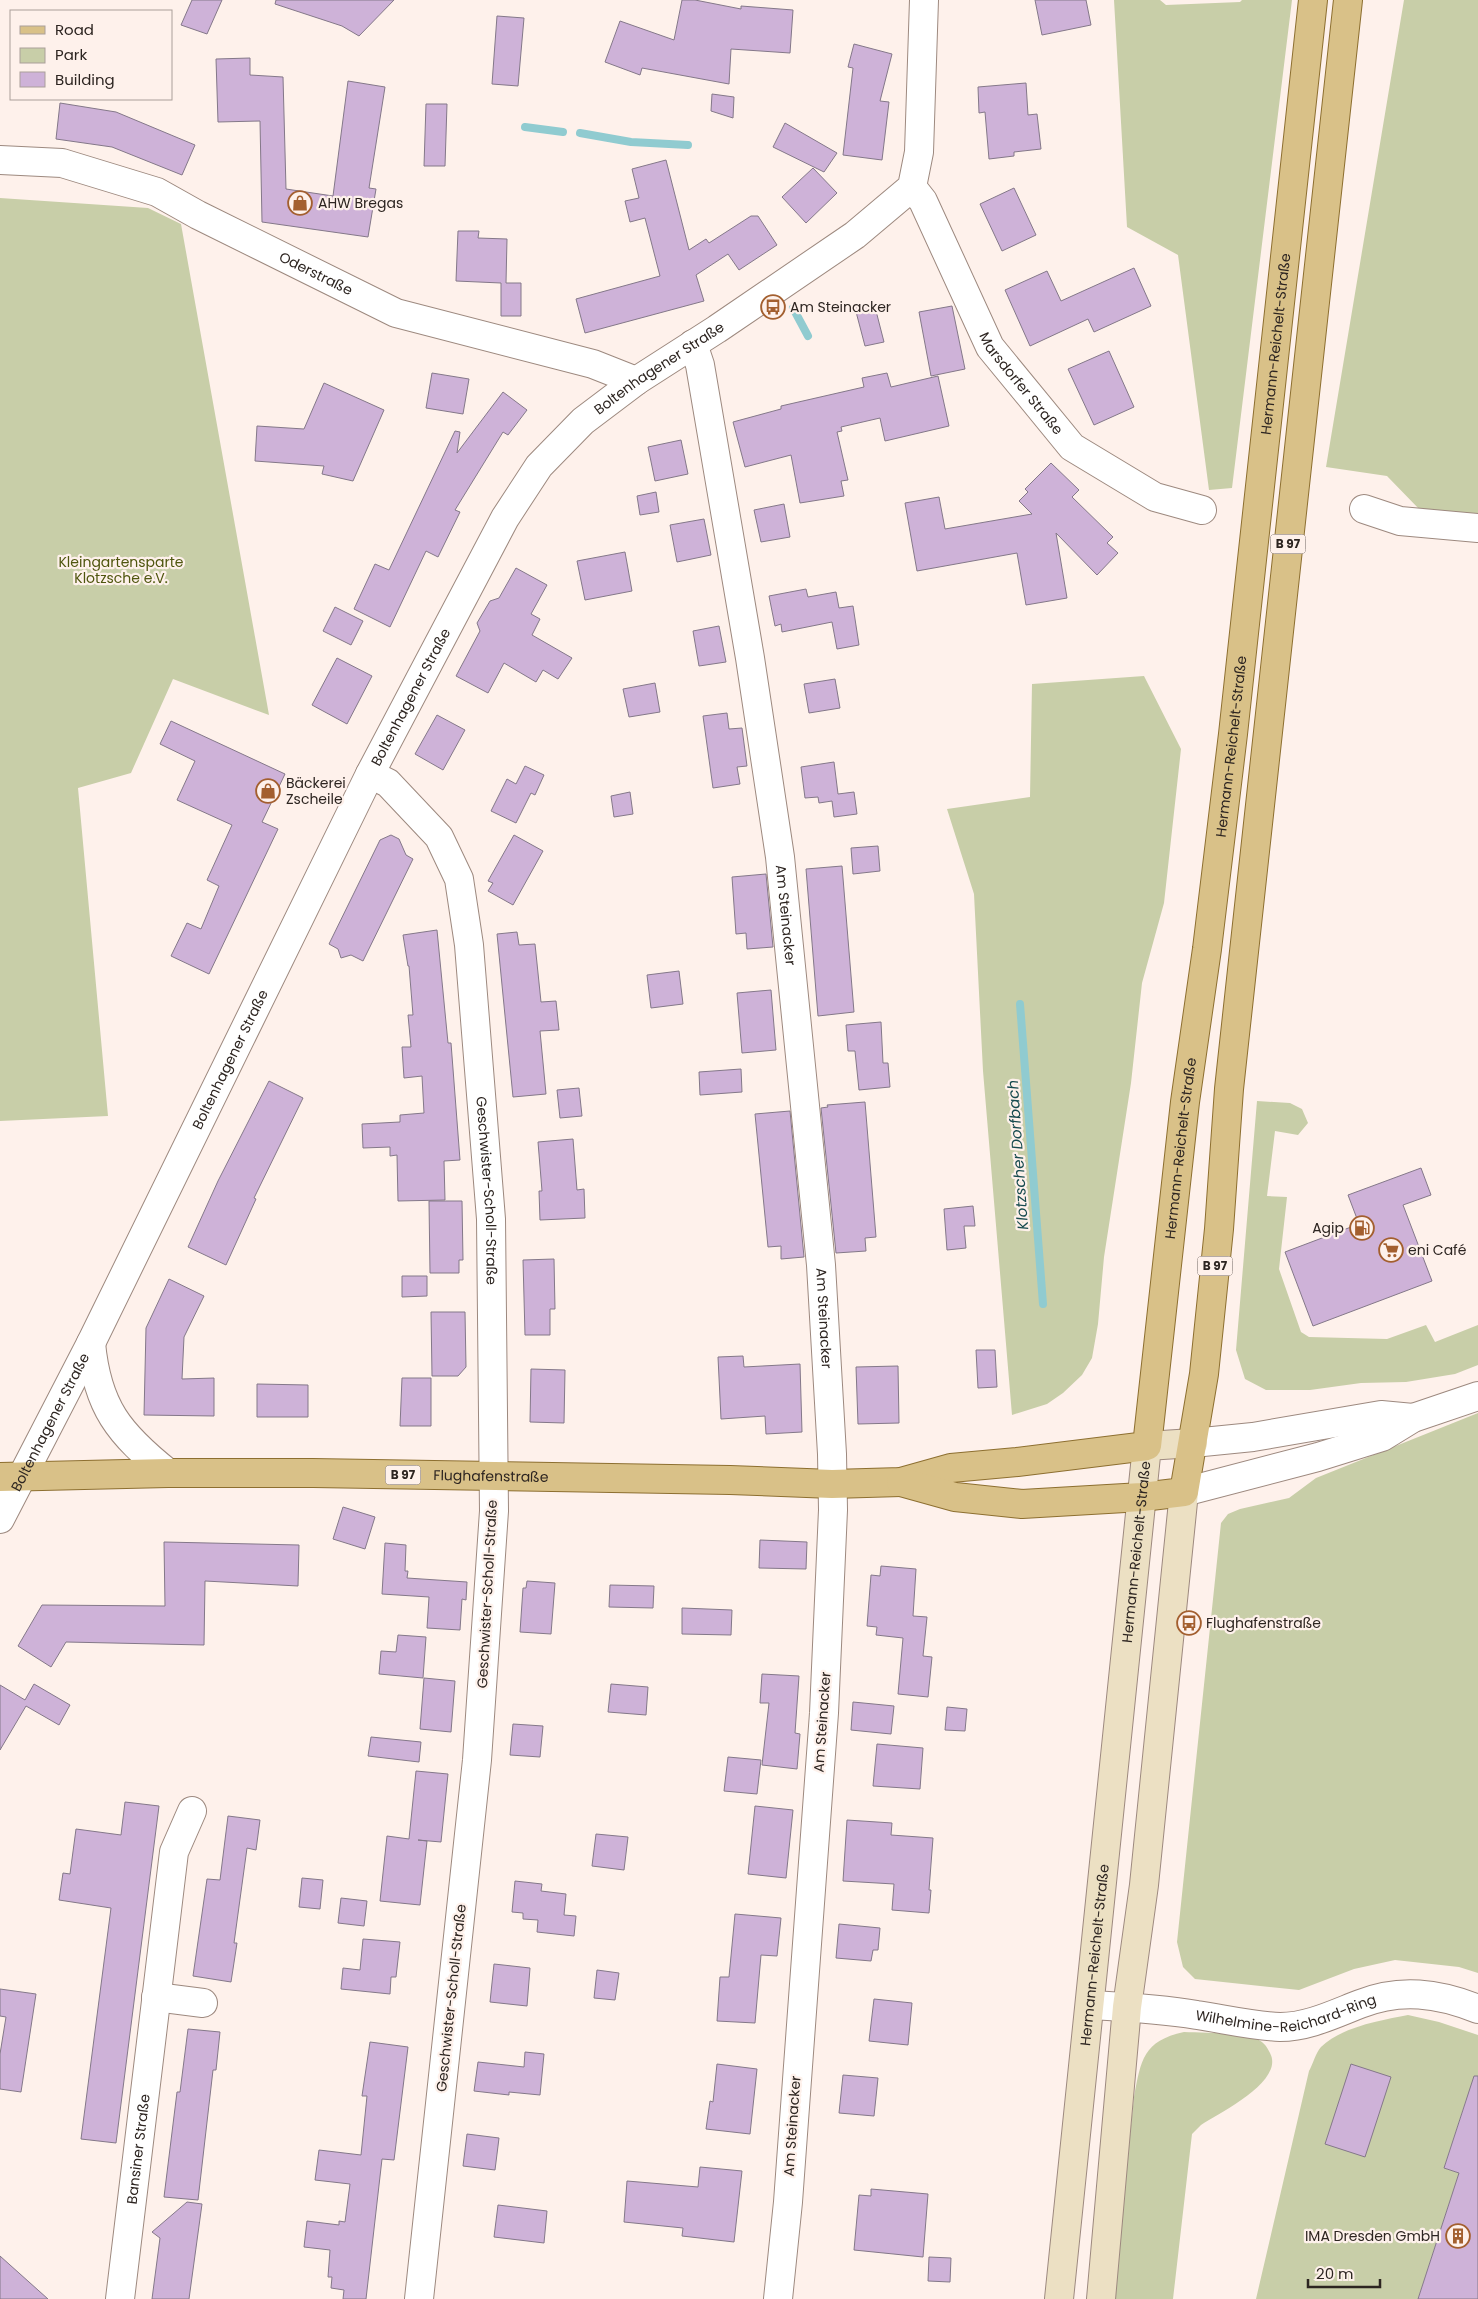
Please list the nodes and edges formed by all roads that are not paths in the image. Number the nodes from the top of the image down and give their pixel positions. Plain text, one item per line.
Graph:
1 (924, 0) edge
2 (1313, 0) edge
3 (1348, 0) edge
4 (0, 160) edge
5 (912, 187) junction
6 (693, 344) junction
7 (636, 381) junction
8 (1364, 509) dead end
9 (1202, 510) dead end
10 (1478, 528) edge
11 (370, 774) junction
12 (91, 1343) junction
13 (1478, 1396) edge
14 (1413, 1418) junction
15 (1193, 1443) junction
16 (1147, 1446) junction
17 (168, 1473) junction
18 (11, 1477) edge
19 (493, 1477) junction
20 (901, 1482) junction
21 (832, 1484) junction
22 (1184, 1492) junction
23 (1142, 1497) junction
24 (0, 1519) edge
25 (192, 1811) dead end
26 (156, 1998) junction
27 (202, 2003) dead end
28 (1091, 2005) junction
29 (1127, 2007) junction
30 (1478, 2009) edge
31 (120, 2299) edge
32 (419, 2299) edge
33 (778, 2299) edge
34 (1059, 2299) edge
35 (1101, 2299) edge

1 - 5 street
2 - 16 main road, Hermann-Reichelt-Straße / B 97
3 - 15 main road, B 97
4 - 7 street, Oderstraße
5 - 6 street, Boltenhagener Straße
5 - 9 street, Marsdorfer Straße
6 - 7 street, Boltenhagener Straße
6 - 21 street, Am Steinacker
7 - 11 street, Boltenhagener Straße
8 - 10 street
11 - 12 street, Boltenhagener Straße
11 - 19 street, Geschwister-Scholl-Straße
12 - 17 street
12 - 18 street, Boltenhagener Straße
13 - 14 street, Flughafenstraße
14 - 15 street, Flughafenstraße
14 - 22 street, Flughafenstraße
15 - 16 main road, Flughafenstraße
15 - 22 main road, B 97
16 - 20 main road, Flughafenstraße / B 97
16 - 23 main road, Hermann-Reichelt-Straße / B 97
17 - 18 main road, Flughafenstraße / B 97
17 - 19 main road, Flughafenstraße / B 97
18 - 24 street, Boltenhagener Straße
19 - 21 main road, Flughafenstraße / B 97
19 - 32 street, Geschwister-Scholl-Straße
20 - 21 main road, Flughafenstraße / B 97
20 - 23 main road, Flughafenstraße / B 97
21 - 33 street, Am Steinacker
22 - 23 main road, Flughafenstraße / B 97
22 - 29 main road
23 - 28 main road, Hermann-Reichelt-Straße
25 - 26 street, Bansiner Straße
26 - 27 street
26 - 31 street, Bansiner Straße
28 - 29 street, Wilhelmine-Reichard-Ring
28 - 34 main road, Hermann-Reichelt-Straße
29 - 30 street, Wilhelmine-Reichard-Ring
29 - 35 main road

